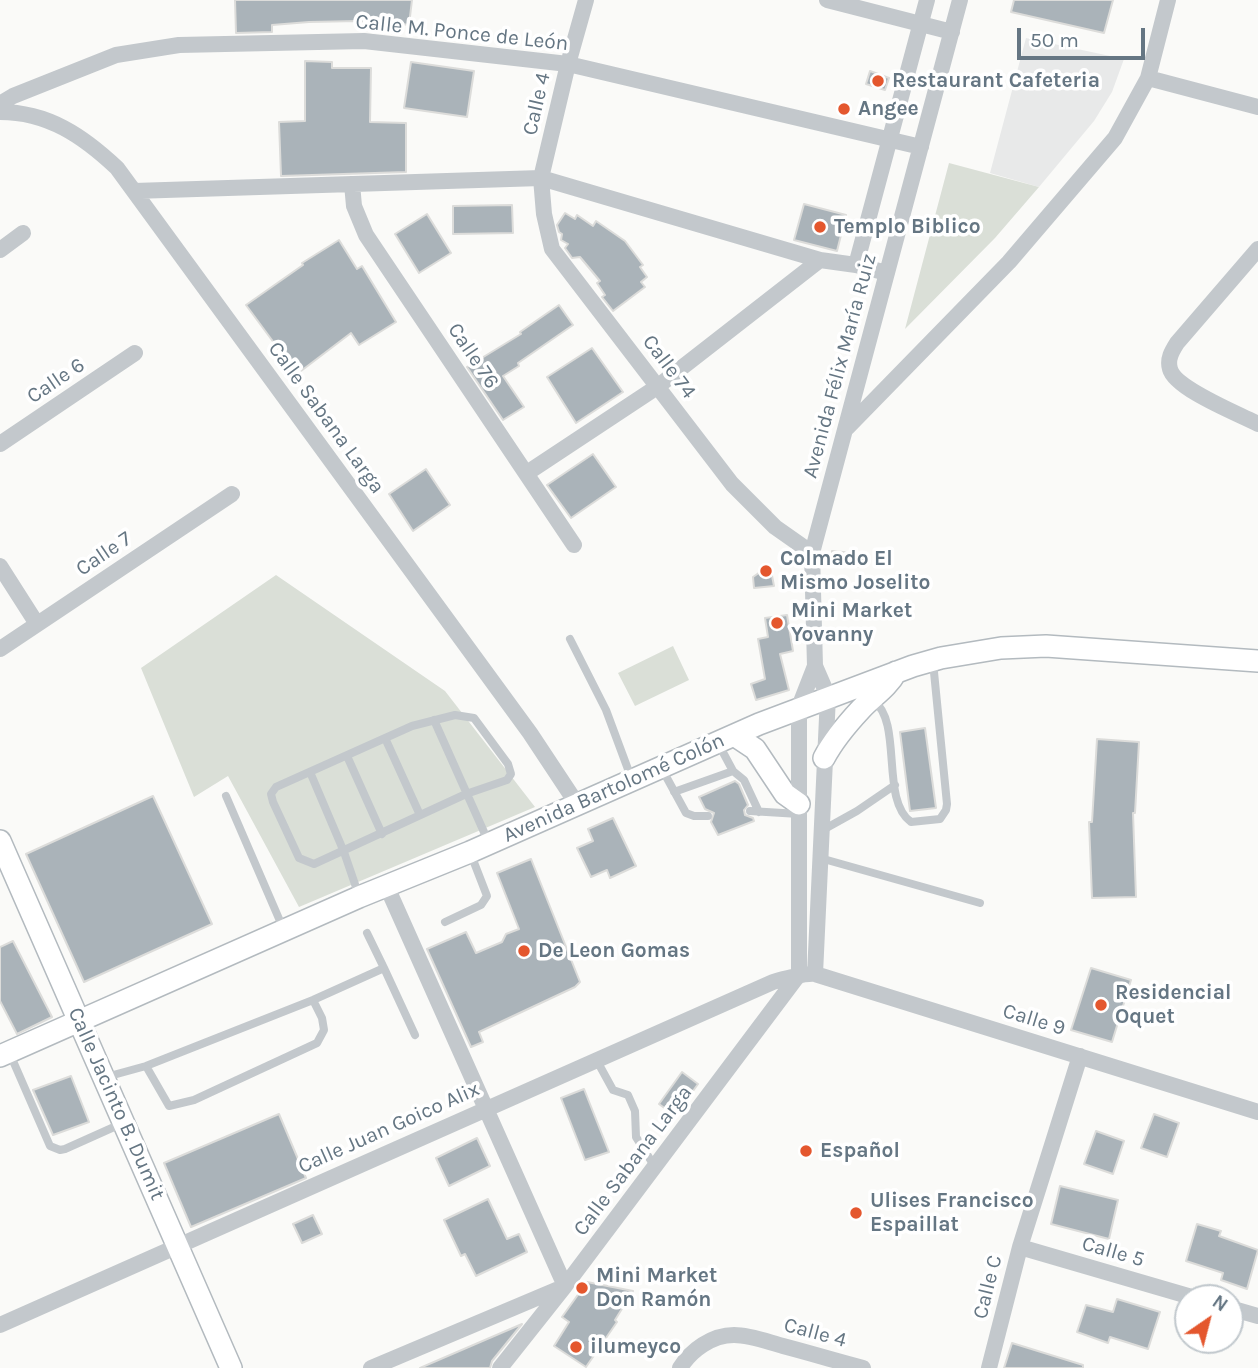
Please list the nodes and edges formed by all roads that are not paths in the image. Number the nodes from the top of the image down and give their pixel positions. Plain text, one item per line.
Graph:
1 (586, 0) edge
2 (827, 0) edge
3 (927, 0) edge
4 (960, 0) edge
5 (1168, 0) edge
6 (921, 24) junction
7 (952, 32) junction
8 (568, 64) junction
9 (1147, 78) junction
10 (0, 104) edge
11 (1258, 107) edge
12 (0, 112) edge
13 (888, 141) junction
14 (921, 147) junction
15 (541, 178) junction
16 (352, 184) junction
17 (134, 191) junction
18 (23, 233) dead end
19 (1258, 249) edge
20 (0, 250) edge
21 (820, 260) junction
22 (856, 265) junction
23 (887, 273) junction
24 (135, 353) dead end
25 (657, 387) junction
26 (1258, 425) edge
27 (845, 430) junction
28 (0, 444) edge
29 (527, 473) junction
30 (232, 494) dead end
31 (574, 545) dead end
32 (812, 553) junction
33 (0, 566) edge
34 (37, 624) junction
35 (570, 639) dead end
36 (0, 649) edge
37 (933, 660) junction
38 (1258, 662) edge
39 (815, 666) junction
40 (896, 672) junction
41 (828, 696) junction
42 (871, 699) junction
43 (799, 707) junction
44 (434, 720) junction
45 (385, 738) junction
46 (726, 738) junction
47 (347, 756) junction
48 (824, 758) junction
49 (661, 766) junction
50 (733, 771) junction
51 (310, 772) junction
52 (632, 779) junction
53 (895, 785) junction
54 (674, 792) junction
55 (466, 794) junction
56 (226, 796) dead end
57 (577, 804) junction
58 (799, 809) junction
59 (419, 815) junction
60 (708, 816) dead end
61 (821, 831) junction
62 (382, 834) junction
63 (0, 841) edge
64 (490, 843) junction
65 (344, 852) junction
66 (470, 852) junction
67 (820, 858) junction
68 (387, 887) junction
69 (359, 897) junction
70 (980, 903) dead end
71 (445, 922) dead end
72 (284, 930) junction
73 (367, 933) dead end
74 (384, 968) junction
75 (804, 976) junction
76 (313, 1000) junction
77 (79, 1021) junction
78 (415, 1035) dead end
79 (4, 1054) edge
80 (1080, 1056) junction
81 (596, 1059) junction
82 (146, 1066) junction
83 (103, 1078) junction
84 (487, 1107) junction
85 (1258, 1112) edge
86 (124, 1123) junction
87 (655, 1167) junction
88 (178, 1245) junction
89 (1020, 1247) junction
90 (565, 1286) junction
91 (1174, 1292) edge
92 (0, 1325) edge
93 (230, 1368) edge
94 (371, 1368) edge
95 (500, 1368) edge
96 (680, 1368) edge
97 (863, 1368) edge
98 (989, 1368) edge

1 - 8 street, Calle 4
2 - 6 street
3 - 6 street
4 - 7 street, Avenida Félix María Ruiz
5 - 9 street
6 - 7 street
6 - 13 street
7 - 14 street, Avenida Félix María Ruiz
8 - 10 street, Calle M. Ponce de León
8 - 13 street, Calle M. Ponce de León
8 - 15 street, Calle 4
9 - 11 street
9 - 27 street
12 - 17 street, Calle Sabana Larga
13 - 14 street, Calle M. Ponce de León
13 - 22 street
14 - 23 street, Avenida Félix María Ruiz
15 - 16 street
15 - 21 street
15 - 25 street, Calle 74
16 - 17 street
16 - 29 street, Calle 76
17 - 57 street, Calle Sabana Larga
18 - 20 street
19 - 26 street
21 - 22 street
21 - 25 street
22 - 23 street
23 - 27 street, Avenida Félix María Ruiz
24 - 28 street, Calle 6
25 - 29 street
25 - 32 street, Calle 74
27 - 32 street, Avenida Félix María Ruiz
29 - 31 street, Calle 76
30 - 34 street, Calle 7
32 - 39 street, Avenida Félix María Ruiz
33 - 34 street
34 - 36 street, Calle 7
35 - 52 lane
37 - 38 main road, Avenida Bartolomé Colón
37 - 40 main road, Avenida Bartolomé Colón
37 - 53 lane
39 - 41 street, Avenida Félix María Ruiz
39 - 43 street, Avenida Félix María Ruiz
40 - 41 main road, Avenida Bartolomé Colón
40 - 42 main road
41 - 43 main road, Avenida Bartolomé Colón
41 - 48 street
42 - 48 main road
42 - 53 lane
43 - 46 main road, Avenida Bartolomé Colón
43 - 58 street
44 - 45 lane
44 - 55 lane
44 - 55 lane
45 - 47 lane
45 - 59 lane
46 - 49 main road, Avenida Bartolomé Colón
46 - 50 lane
46 - 58 main road
47 - 51 lane
47 - 62 lane
48 - 61 street
49 - 52 main road, Avenida Bartolomé Colón
49 - 54 lane
50 - 54 lane
50 - 58 lane
51 - 65 lane
51 - 65 lane
52 - 57 main road, Avenida Bartolomé Colón
53 - 61 lane
54 - 60 lane
55 - 59 lane
55 - 64 lane
56 - 72 lane
57 - 64 main road, Avenida Bartolomé Colón
58 - 75 street
59 - 62 lane
61 - 67 street
62 - 65 lane
63 - 77 main road, Calle Jacinto B. Dumit
64 - 66 main road, Avenida Bartolomé Colón
65 - 69 lane
66 - 68 main road, Avenida Bartolomé Colón
66 - 71 lane
67 - 70 lane
67 - 75 street
68 - 69 main road, Avenida Bartolomé Colón
68 - 84 street
69 - 72 main road, Avenida Bartolomé Colón
72 - 77 main road, Avenida Bartolomé Colón
73 - 74 lane
74 - 76 lane
74 - 78 lane
75 - 80 street, Calle 9
75 - 81 street, Calle Juan Goico Alix
75 - 87 street, Calle Sabana Larga
76 - 82 lane
76 - 82 lane
77 - 79 main road, Avenida Bartolomé Colón
77 - 83 main road, Calle Jacinto B. Dumit
79 - 86 lane
80 - 85 street, Calle 9
80 - 89 street, Calle C
81 - 84 street, Calle Juan Goico Alix
81 - 87 lane
82 - 83 lane
83 - 86 main road, Calle Jacinto B. Dumit
84 - 88 street, Calle Juan Goico Alix
84 - 90 street
86 - 88 main road, Calle Jacinto B. Dumit
87 - 90 street, Calle Sabana Larga
88 - 92 street, Calle Juan Goico Alix
88 - 93 main road, Calle Jacinto B. Dumit
89 - 91 street, Calle 5
89 - 98 street, Calle C
90 - 94 street
90 - 95 street, Calle Sabana Larga
96 - 97 street, Calle 4

